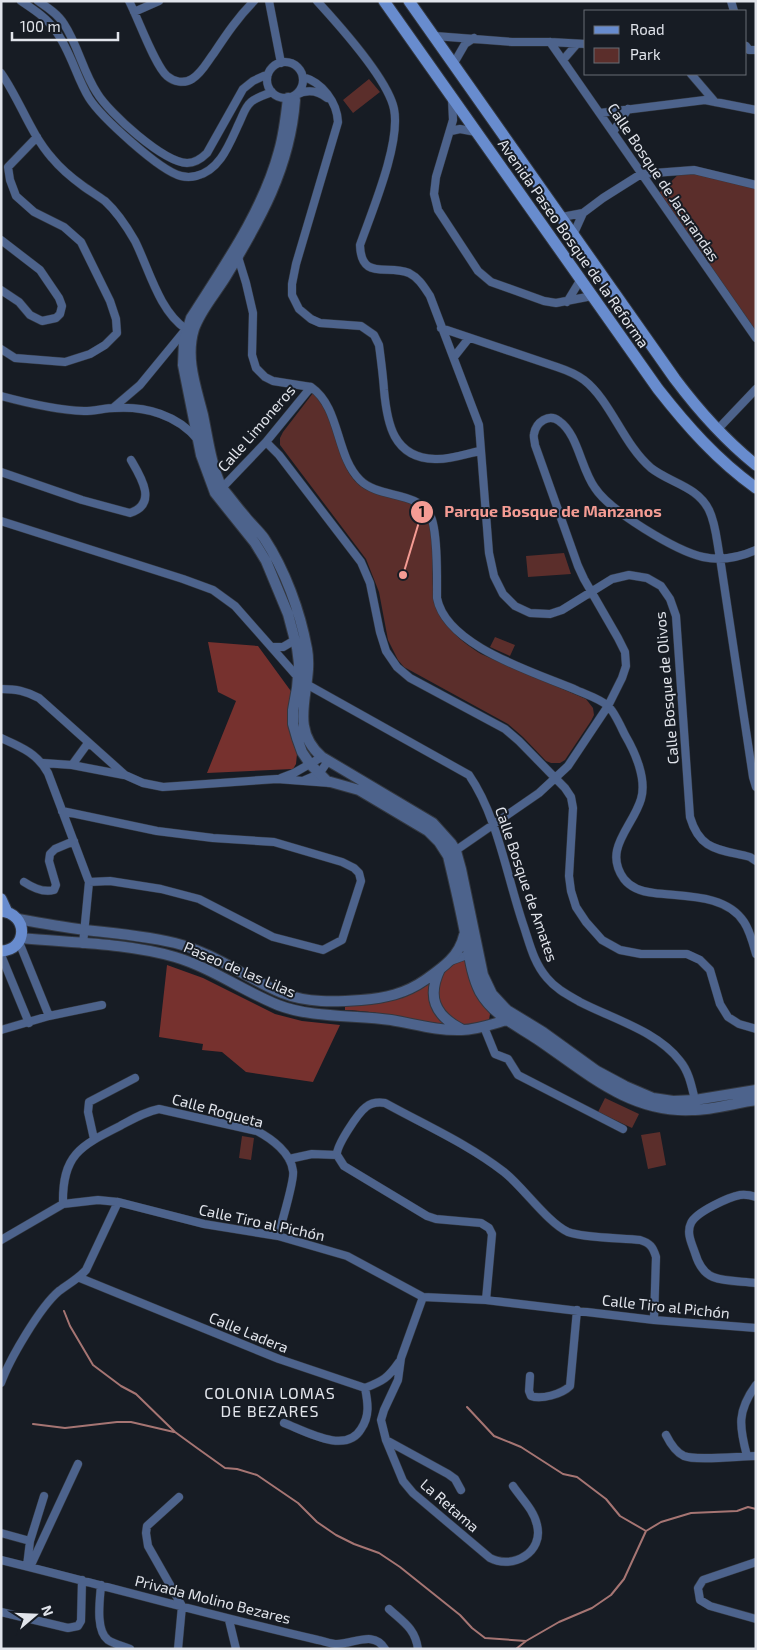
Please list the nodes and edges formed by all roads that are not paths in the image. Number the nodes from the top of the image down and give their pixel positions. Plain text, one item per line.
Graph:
1 (20, 1) edge
2 (38, 1) edge
3 (129, 1) edge
4 (159, 1) edge
5 (254, 1) edge
6 (270, 1) edge
7 (317, 1) edge
8 (384, 1) edge
9 (410, 1) edge
10 (134, 12) junction
11 (435, 36) junction
12 (474, 38) junction
13 (550, 42) junction
14 (584, 44) edge
15 (576, 45) junction
16 (563, 60) junction
17 (281, 62) junction
18 (454, 63) junction
19 (1, 73) edge
20 (268, 74) junction
21 (692, 75) edge
22 (303, 77) junction
23 (699, 84) junction
24 (272, 92) junction
25 (293, 98) junction
26 (452, 99) junction
27 (694, 102) junction
28 (714, 102) junction
29 (334, 104) junction
30 (628, 109) junction
31 (756, 110) edge
32 (600, 113) junction
33 (496, 122) junction
34 (451, 131) junction
35 (477, 132) junction
36 (613, 132) junction
37 (36, 137) junction
38 (509, 141) junction
39 (494, 156) junction
40 (641, 174) junction
41 (756, 185) edge
42 (584, 213) junction
43 (562, 217) junction
44 (574, 234) junction
45 (1, 240) edge
46 (238, 256) junction
47 (581, 279) junction
48 (1, 290) edge
49 (592, 296) junction
50 (567, 302) junction
51 (441, 328) junction
52 (186, 329) junction
53 (468, 338) junction
54 (756, 338) edge
55 (1, 349) edge
56 (454, 357) junction
57 (662, 359) junction
58 (187, 364) junction
59 (646, 371) junction
60 (675, 379) junction
61 (311, 387) junction
62 (658, 389) junction
63 (756, 389) edge
64 (1, 396) edge
65 (113, 408) junction
66 (717, 430) junction
67 (198, 442) junction
68 (266, 442) junction
69 (480, 451) junction
70 (131, 460) dead end
71 (756, 465) edge
72 (1, 472) edge
73 (222, 488) junction
74 (756, 488) edge
75 (1, 521) edge
76 (756, 550) edge
77 (720, 558) junction
78 (592, 591) junction
79 (295, 640) junction
80 (272, 647) junction
81 (298, 677) junction
82 (308, 685) junction
83 (1, 689) edge
84 (608, 706) junction
85 (1, 738) edge
86 (88, 743) junction
87 (325, 759) junction
88 (43, 763) junction
89 (310, 764) junction
90 (72, 765) junction
91 (319, 774) junction
92 (125, 775) junction
93 (556, 778) junction
94 (277, 779) junction
95 (300, 781) junction
96 (332, 783) junction
97 (756, 786) edge
98 (62, 811) junction
99 (494, 824) junction
100 (74, 841) junction
101 (452, 853) junction
102 (756, 860) edge
103 (24, 882) dead end
104 (89, 882) junction
105 (1, 899) edge
106 (4, 912) edge
107 (18, 919) junction
108 (84, 930) junction
109 (465, 932) junction
110 (20, 940) junction
111 (83, 944) junction
112 (1, 953) edge
113 (473, 953) junction
114 (756, 954) edge
115 (445, 965) junction
116 (102, 1005) dead end
117 (49, 1016) junction
118 (506, 1020) junction
119 (29, 1022) junction
120 (484, 1027) junction
121 (756, 1029) edge
122 (1, 1030) edge
123 (463, 1030) junction
124 (135, 1078) dead end
125 (756, 1090) edge
126 (756, 1100) edge
127 (696, 1105) junction
128 (622, 1129) dead end
129 (94, 1139) junction
130 (337, 1155) junction
131 (289, 1159) junction
132 (756, 1197) edge
133 (118, 1202) junction
134 (63, 1204) junction
135 (278, 1236) junction
136 (1, 1240) edge
137 (80, 1278) junction
138 (756, 1283) edge
139 (423, 1298) junction
140 (486, 1300) junction
141 (577, 1310) junction
142 (654, 1320) junction
143 (756, 1328) edge
144 (401, 1358) junction
145 (530, 1376) dead end
146 (1, 1383) edge
147 (756, 1385) edge
148 (365, 1388) junction
149 (284, 1423) dead end
150 (666, 1435) dead end
151 (386, 1440) junction
152 (752, 1456) edge
153 (78, 1464) dead end
154 (512, 1486) dead end
155 (461, 1490) dead end
156 (44, 1496) dead end
157 (179, 1497) dead end
158 (1, 1533) edge
159 (30, 1541) junction
160 (1, 1560) edge
161 (756, 1562) edge
162 (28, 1567) junction
163 (82, 1580) junction
164 (101, 1584) junction
165 (182, 1606) junction
166 (389, 1609) dead end
167 (1, 1612) edge
168 (229, 1620) junction
169 (756, 1620) edge
170 (130, 1649) edge
171 (178, 1649) edge
172 (236, 1649) edge
173 (385, 1649) edge
174 (418, 1649) edge

1 - 24 street
2 - 20 street
3 - 10 street
4 - 10 street
5 - 10 street
6 - 17 street
7 - 51 street, Calle Bosque de Olivos
8 - 26 main road, Avenida Paseo Bosque de la Reforma
9 - 11 main road, Avenida Paseo Bosque de la Reforma
11 - 12 street
11 - 18 main road, Avenida Paseo Bosque de la Reforma
12 - 13 street
12 - 18 street
13 - 15 street
13 - 16 street, Calle Bosque de Jacarandas
14 - 15 street
15 - 16 street
16 - 32 street, Calle Bosque de Jacarandas
17 - 20 street
17 - 22 street
18 - 33 main road, Avenida Paseo Bosque de la Reforma
19 - 37 street
20 - 24 street
21 - 23 street
22 - 25 street
22 - 29 street
23 - 27 street
23 - 28 street
24 - 25 street
25 - 29 street
25 - 46 street
25 - 52 street
26 - 34 street
26 - 35 main road, Avenida Paseo Bosque de la Reforma
27 - 28 street
27 - 30 street
28 - 31 street
29 - 69 street
30 - 32 street
30 - 36 street
32 - 36 street, Calle Bosque de Jacarandas
33 - 35 main road
33 - 38 main road, Avenida Paseo Bosque de la Reforma
34 - 35 street
34 - 50 street
35 - 39 main road, Avenida Paseo Bosque de la Reforma
36 - 40 street, Calle Bosque de Jacarandas
37 - 52 street
37 - 55 street
38 - 39 main road
38 - 43 main road, Avenida Paseo Bosque de la Reforma
39 - 47 main road, Avenida Paseo Bosque de la Reforma
40 - 41 street
40 - 42 street
40 - 54 street, Calle Bosque de Jacarandas
42 - 43 street
42 - 44 street
43 - 44 main road, Avenida Paseo Bosque de la Reforma
44 - 57 main road, Avenida Paseo Bosque de la Reforma
45 - 48 street
46 - 58 street
46 - 61 street
47 - 49 main road, Avenida Paseo Bosque de la Reforma
47 - 50 street
49 - 50 street
49 - 59 main road, Avenida Paseo Bosque de la Reforma
51 - 53 street
51 - 56 street, Calle Bosque de Olivos
52 - 58 street
52 - 65 street
53 - 56 street
53 - 77 street
56 - 69 street, Calle Bosque de Olivos
57 - 59 main road
57 - 60 main road, Avenida Paseo Bosque de la Reforma
58 - 67 street
58 - 73 street
59 - 62 main road, Avenida Paseo Bosque de la Reforma
60 - 62 main road
60 - 66 main road, Avenida Paseo Bosque de la Reforma
61 - 68 street, Calle Limoneros
61 - 84 street
62 - 74 main road, Avenida Paseo Bosque de la Reforma
63 - 66 street
64 - 65 street
65 - 67 street
66 - 71 main road, Avenida Paseo Bosque de la Reforma
67 - 79 street
68 - 73 street, Calle Limoneros
68 - 93 street
69 - 78 street, Calle Bosque de Olivos
70 - 72 street
73 - 82 street
75 - 80 street, Calle Bosque de Amates
76 - 77 street
77 - 78 street
77 - 97 street
78 - 84 street
78 - 102 street, Calle Bosque de Olivos
79 - 80 street
79 - 81 street
80 - 81 street, Calle Bosque de Amates
81 - 82 street, Calle Bosque de Amates
81 - 89 street
82 - 87 street
82 - 99 street, Calle Bosque de Amates
83 - 86 street
84 - 93 street
84 - 114 street
85 - 88 street
86 - 90 street
86 - 92 street
87 - 89 street
87 - 91 street
87 - 101 street
88 - 90 street
88 - 98 street
89 - 91 street
89 - 94 street
90 - 92 street
91 - 95 street
91 - 96 street
92 - 94 street
93 - 99 street
93 - 121 street
94 - 95 street
95 - 96 street
96 - 101 street
98 - 100 street
98 - 104 street
99 - 101 street
99 - 127 street, Calle Bosque de Amates
100 - 103 street
100 - 104 street
101 - 109 street
101 - 113 street
104 - 108 street
105 - 106 main road
106 - 107 main road
107 - 108 street, Paseo de las Lilas
107 - 110 main road
108 - 111 street
108 - 115 street, Paseo de las Lilas
109 - 113 street
109 - 115 street, Paseo de las Lilas
110 - 111 street, Paseo de las Lilas
110 - 112 main road
110 - 117 street
111 - 123 street, Paseo de las Lilas
112 - 119 street
113 - 115 street, Paseo de las Lilas
113 - 118 street
113 - 127 street
115 - 123 street
116 - 117 street
117 - 119 street
118 - 120 street, Paseo de las Lilas
118 - 127 street
119 - 122 street
120 - 123 street, Paseo de las Lilas
120 - 128 street
124 - 129 street
125 - 127 street
126 - 127 street
129 - 131 street, Calle Roqueta
129 - 134 street, Calle Roqueta
130 - 131 street
130 - 140 street
130 - 142 street
131 - 135 street
132 - 138 street
133 - 134 street, Calle Tiro al Pichón
133 - 135 street, Calle Tiro al Pichón
133 - 137 street
134 - 136 street, Calle Tiro al Pichón
135 - 139 street, Calle Tiro al Pichón
137 - 146 street
137 - 148 street, Calle Ladera
139 - 140 street, Calle Tiro al Pichón
139 - 144 street, La Retama
140 - 141 street, Calle Tiro al Pichón
141 - 142 street, Calle Tiro al Pichón
141 - 145 street
142 - 143 street, Calle Tiro al Pichón
144 - 148 street
144 - 151 street, La Retama
147 - 152 street
148 - 149 street
150 - 152 street
151 - 154 street, La Retama
151 - 155 street
153 - 162 street
156 - 159 street
157 - 165 street
158 - 159 street
159 - 162 street
160 - 162 street, Privada Molino Bezares
161 - 169 street
162 - 163 street, Privada Molino Bezares
163 - 164 street, Privada Molino Bezares
163 - 167 street
164 - 165 street, Privada Molino Bezares
164 - 170 street
165 - 168 street, Privada Molino Bezares
165 - 171 street
166 - 174 street
168 - 172 street
168 - 173 street, Privada Molino Bezares

